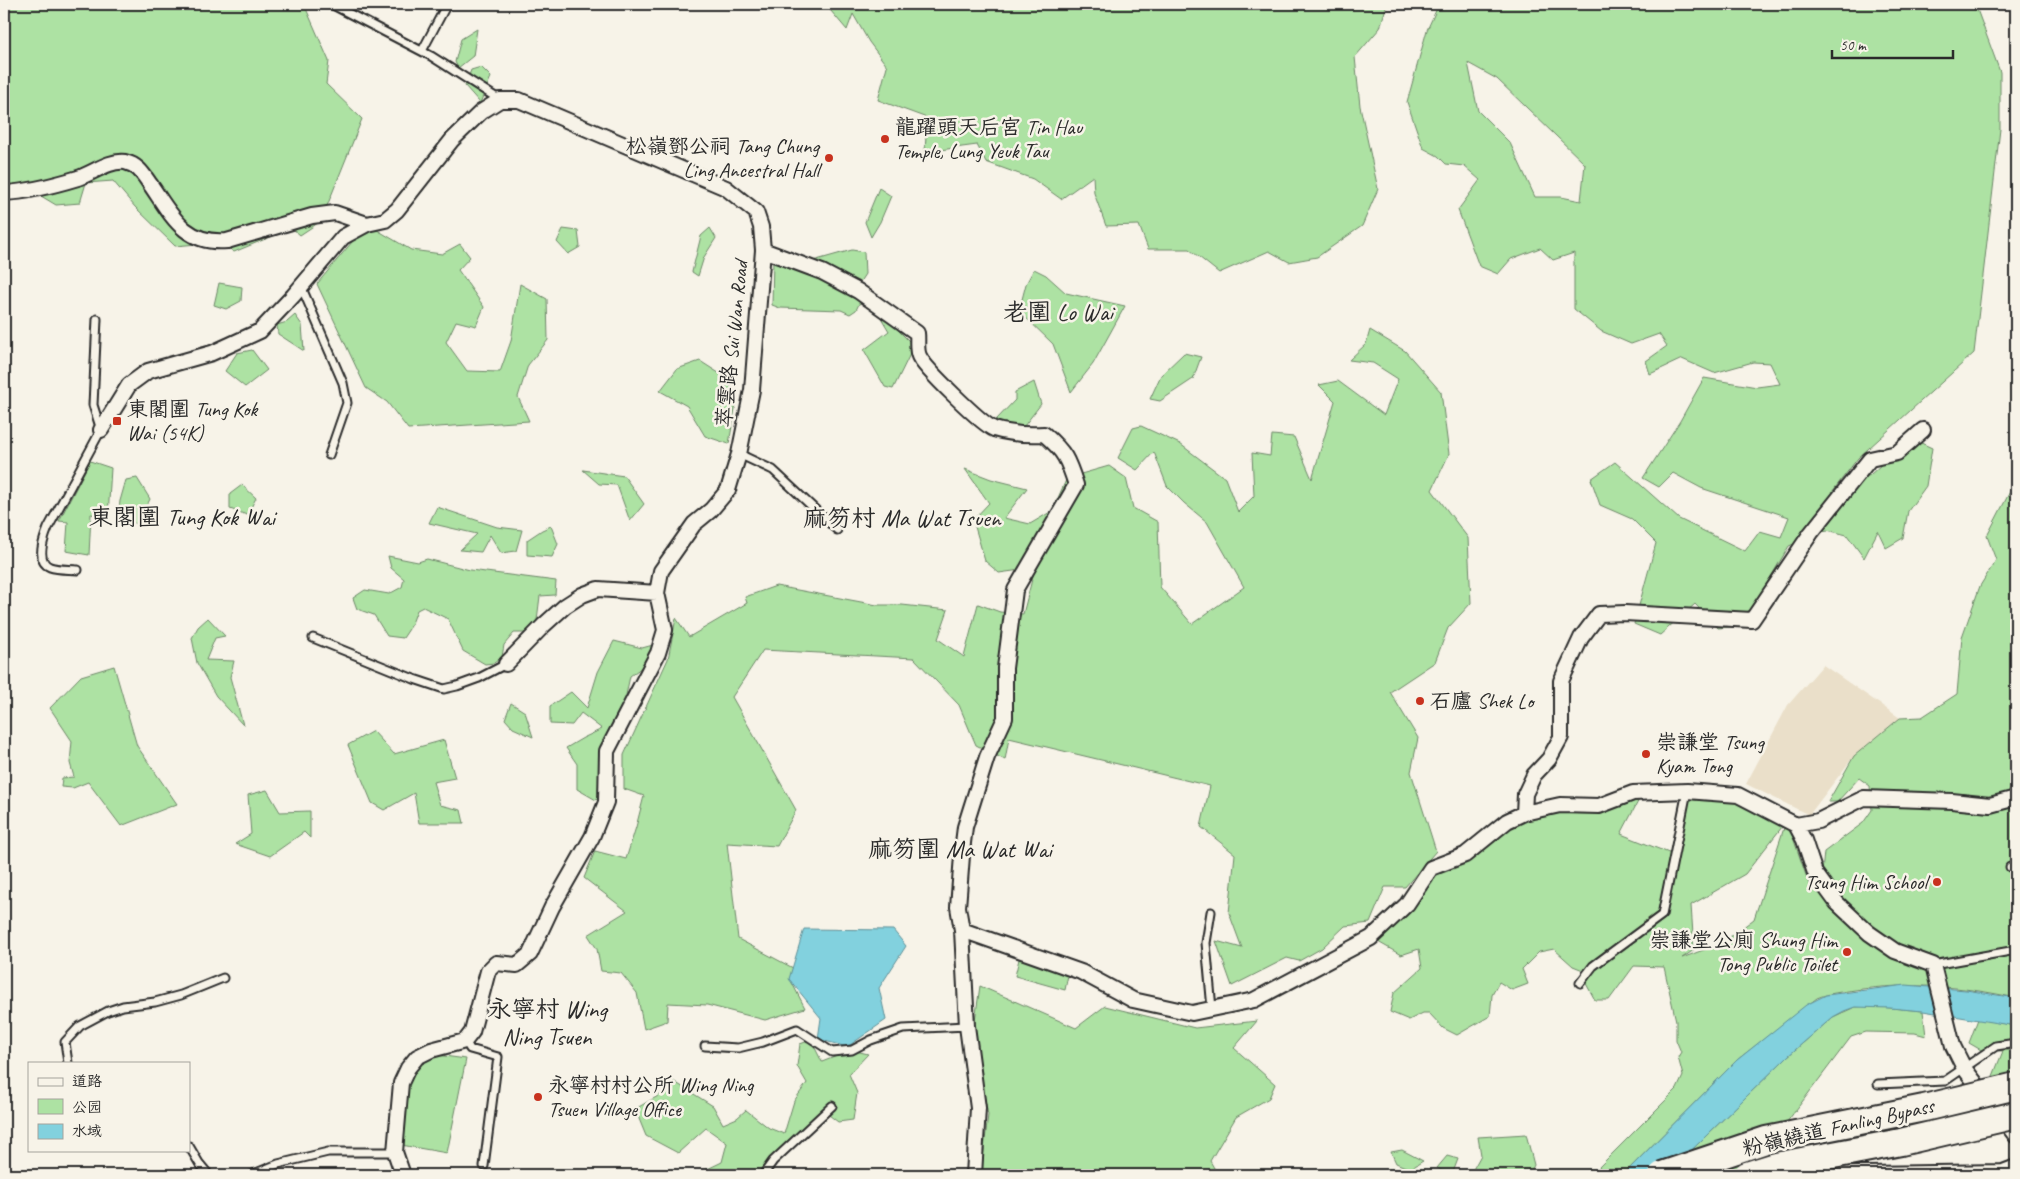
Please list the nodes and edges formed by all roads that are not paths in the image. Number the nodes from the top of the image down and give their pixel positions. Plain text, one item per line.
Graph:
1 (331, 4) edge
2 (447, 4) edge
3 (422, 51) junction
4 (500, 100) junction
5 (4, 193) edge
6 (367, 224) junction
7 (763, 250) junction
8 (301, 286) junction
9 (97, 319) dead end
10 (102, 430) junction
11 (1923, 430) dead end
12 (739, 454) junction
13 (328, 455) dead end
14 (837, 530) dead end
15 (78, 570) dead end
16 (657, 593) junction
17 (313, 638) dead end
18 (506, 664) joint
19 (1687, 791) junction
20 (2016, 798) edge
21 (1524, 812) junction
22 (1796, 825) junction
23 (1211, 912) dead end
24 (962, 930) junction
25 (2016, 950) edge
26 (1935, 970) junction
27 (223, 978) dead end
28 (1580, 983) dead end
29 (1212, 1009) junction
30 (967, 1026) junction
31 (465, 1041) junction
32 (2016, 1043) edge
33 (705, 1046) dead end
34 (68, 1062) edge
35 (1964, 1068) junction
36 (1878, 1084) dead end
37 (2016, 1086) edge
38 (832, 1106) dead end
39 (2016, 1115) edge
40 (2016, 1136) edge
41 (190, 1148) edge
42 (395, 1152) junction
43 (484, 1166) dead end
44 (2016, 1167) edge
45 (209, 1175) edge
46 (251, 1175) edge
47 (403, 1175) edge
48 (763, 1175) edge
49 (974, 1175) edge
50 (1662, 1175) edge
51 (1747, 1175) edge
52 (1795, 1175) edge

1 - 3 lane
2 - 3 lane
3 - 4 lane
4 - 6 street
4 - 7 street, 萃雲路 Sui Wan Road
5 - 6 street
6 - 8 street
7 - 12 street, 萃雲路 Sui Wan Road
7 - 24 street
8 - 10 street
8 - 13 lane
9 - 10 lane
10 - 15 lane
11 - 21 street
12 - 14 lane
12 - 16 street, 萃雲路 Sui Wan Road
16 - 18 street
16 - 31 street, 萃雲路 Sui Wan Road
17 - 18 lane
19 - 21 street
19 - 22 street
19 - 28 lane
20 - 22 street
21 - 29 street
22 - 26 street
23 - 29 lane
24 - 29 street
24 - 30 street
25 - 26 lane
26 - 35 street
27 - 34 lane
30 - 33 lane
30 - 49 street
31 - 42 street
31 - 43 lane
32 - 35 lane
35 - 36 lane
35 - 40 street
37 - 50 highway, 粉嶺繞道 Fanling Bypass, bridge
38 - 48 lane
39 - 51 highway, 粉嶺繞道 Fanling Bypass, bridge
41 - 45 lane
42 - 46 lane
42 - 47 street
44 - 52 street

